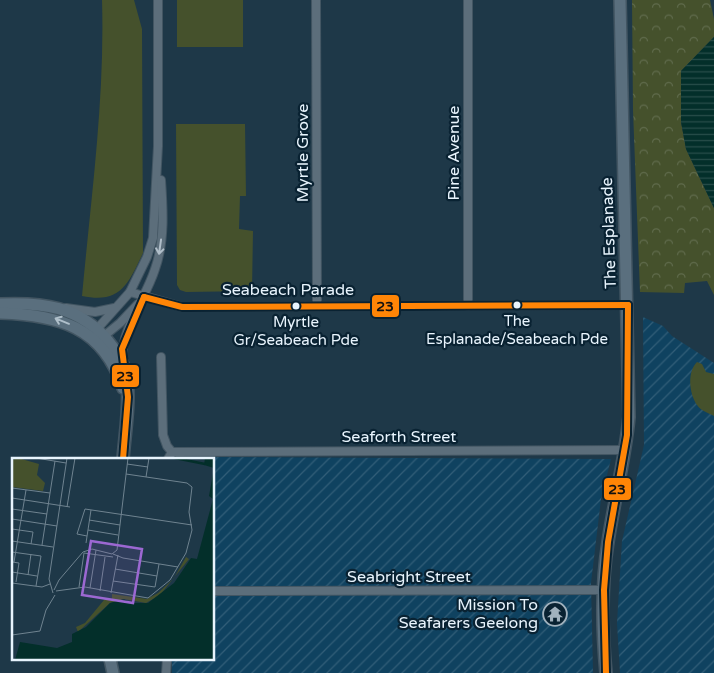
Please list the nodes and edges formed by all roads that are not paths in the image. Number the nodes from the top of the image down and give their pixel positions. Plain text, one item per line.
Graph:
1 (158, 0) edge
2 (316, 0) edge
3 (468, 0) edge
4 (620, 0) edge
5 (158, 146) junction
6 (130, 292) junction
7 (144, 297) junction
8 (0, 304) edge
9 (120, 304) junction
10 (628, 305) junction
11 (52, 306) junction
12 (317, 306) junction
13 (468, 306) junction
14 (0, 312) edge
15 (100, 332) junction
16 (92, 340) junction
17 (161, 357) dead end
18 (122, 363) junction
19 (127, 412) junction
20 (625, 450) junction
21 (172, 452) junction
22 (123, 458) edge
23 (169, 458) edge
24 (604, 590) junction
25 (215, 591) edge
26 (110, 660) edge
27 (166, 660) edge
28 (113, 673) edge
29 (166, 673) edge
30 (606, 673) edge

1 - 5 street
2 - 12 street, Myrtle Grove
3 - 13 street, Pine Avenue
4 - 10 street, The Esplanade
5 - 6 street
5 -> 7 street
6 - 7 street, Seabeach Parade
6 - 9 street
7 - 12 street, Seabeach Parade
7 - 15 street
7 - 18 street
8 - 11 street
9 - 11 street
9 - 15 street
10 - 13 street, Seabeach Parade
10 - 20 street, The Esplanade
11 - 15 street
12 - 13 street, Seabeach Parade
16 -> 14 street
15 - 16 street
15 - 18 street
16 - 19 street
17 - 21 street
18 - 19 street
19 - 22 street
20 - 21 street, Seaforth Street
20 - 24 street, The Esplanade
21 - 23 street
24 - 25 street, Seabright Street
24 - 30 street, The Esplanade
26 - 28 street
27 - 29 street

